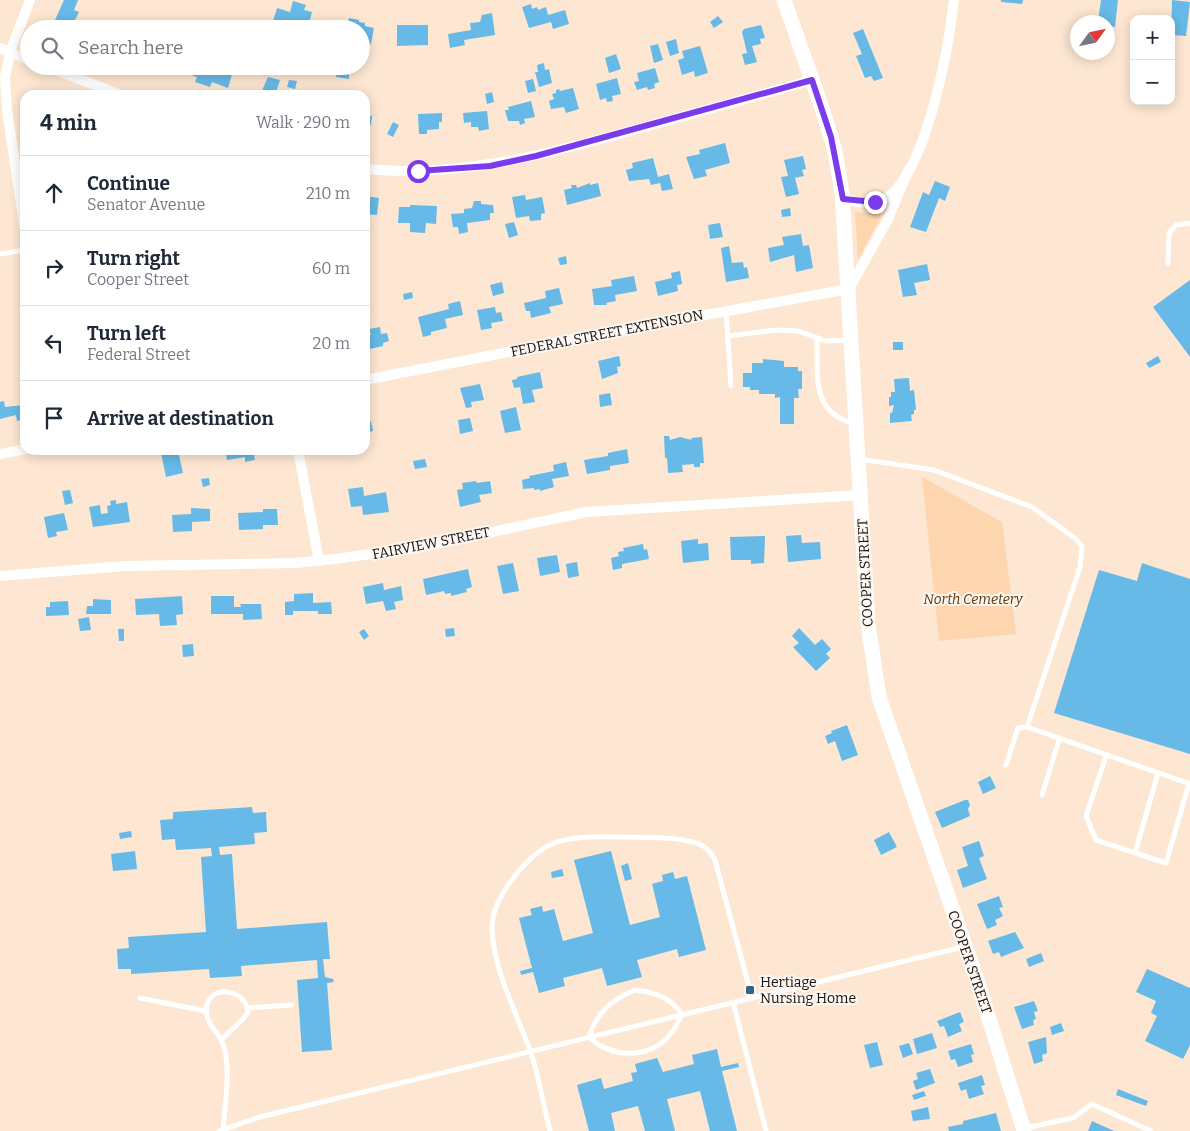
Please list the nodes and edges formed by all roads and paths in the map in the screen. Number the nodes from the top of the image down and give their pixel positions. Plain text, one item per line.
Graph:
1 (30, 0) edge
2 (784, 0) edge
3 (954, 0) edge
4 (5, 50) edge
5 (20, 56) edge
6 (69, 75) edge
7 (812, 80) junction
8 (108, 90) edge
9 (370, 169) edge
10 (909, 169) junction
11 (20, 196) edge
12 (843, 199) junction
13 (1190, 223) edge
14 (20, 251) edge
15 (0, 254) edge
16 (1168, 263) dead end
17 (849, 289) junction
18 (726, 311) junction
19 (728, 336) junction
20 (817, 338) junction
21 (852, 340) junction
22 (370, 379) edge
23 (732, 386) dead end
24 (857, 424) junction
25 (20, 450) edge
26 (0, 454) edge
27 (299, 455) edge
28 (859, 459) junction
29 (861, 495) junction
30 (319, 561) junction
31 (0, 576) edge
32 (1027, 728) junction
33 (1059, 740) junction
34 (1106, 756) junction
35 (1006, 765) dead end
36 (1158, 772) junction
37 (1190, 784) edge
38 (1042, 795) dead end
39 (1135, 853) junction
40 (966, 946) junction
41 (140, 998) dead end
42 (752, 998) junction
43 (733, 1002) junction
44 (292, 1005) dead end
45 (248, 1008) junction
46 (206, 1011) junction
47 (682, 1015) junction
48 (589, 1037) junction
49 (221, 1040) junction
50 (531, 1052) junction
51 (221, 1130) edge
52 (1023, 1130) edge
53 (550, 1131) edge
54 (766, 1131) edge
55 (1151, 1131) edge

1 - 4 street
2 - 7 street, COOPER STREET
3 - 10 street
4 - 5 street
4 - 11 street
6 - 8 street
7 - 9 street
7 - 12 street, COOPER STREET
10 - 12 street
10 - 17 street
12 - 17 street, COOPER STREET
13 - 16 lane
14 - 15 lane
17 - 18 street, FEDERAL STREET EXTENSION
17 - 21 street, COOPER STREET
18 - 19 lane
18 - 22 street, FEDERAL STREET EXTENSION
19 - 20 lane
19 - 23 lane
20 - 21 lane
20 - 24 lane
21 - 24 street, COOPER STREET
24 - 28 street, COOPER STREET
25 - 26 street
27 - 30 street
28 - 29 street, COOPER STREET
28 - 32 lane
29 - 30 street, FAIRVIEW STREET
29 - 40 street, COOPER STREET
30 - 31 street, FAIRVIEW STREET
32 - 33 lane
32 - 35 lane
33 - 34 lane
33 - 38 lane
34 - 36 lane
34 - 39 lane
36 - 37 lane
36 - 39 lane
37 - 39 lane
40 - 42 lane
40 - 52 street, COOPER STREET
41 - 46 lane
42 - 43 lane
42 - 50 lane
43 - 47 lane
43 - 54 lane
44 - 45 lane
45 - 46 lane
45 - 49 lane
46 - 49 lane
47 - 48 lane
47 - 48 lane
47 - 48 lane
48 - 50 lane
49 - 51 lane
50 - 51 lane
50 - 53 lane
52 - 55 lane

